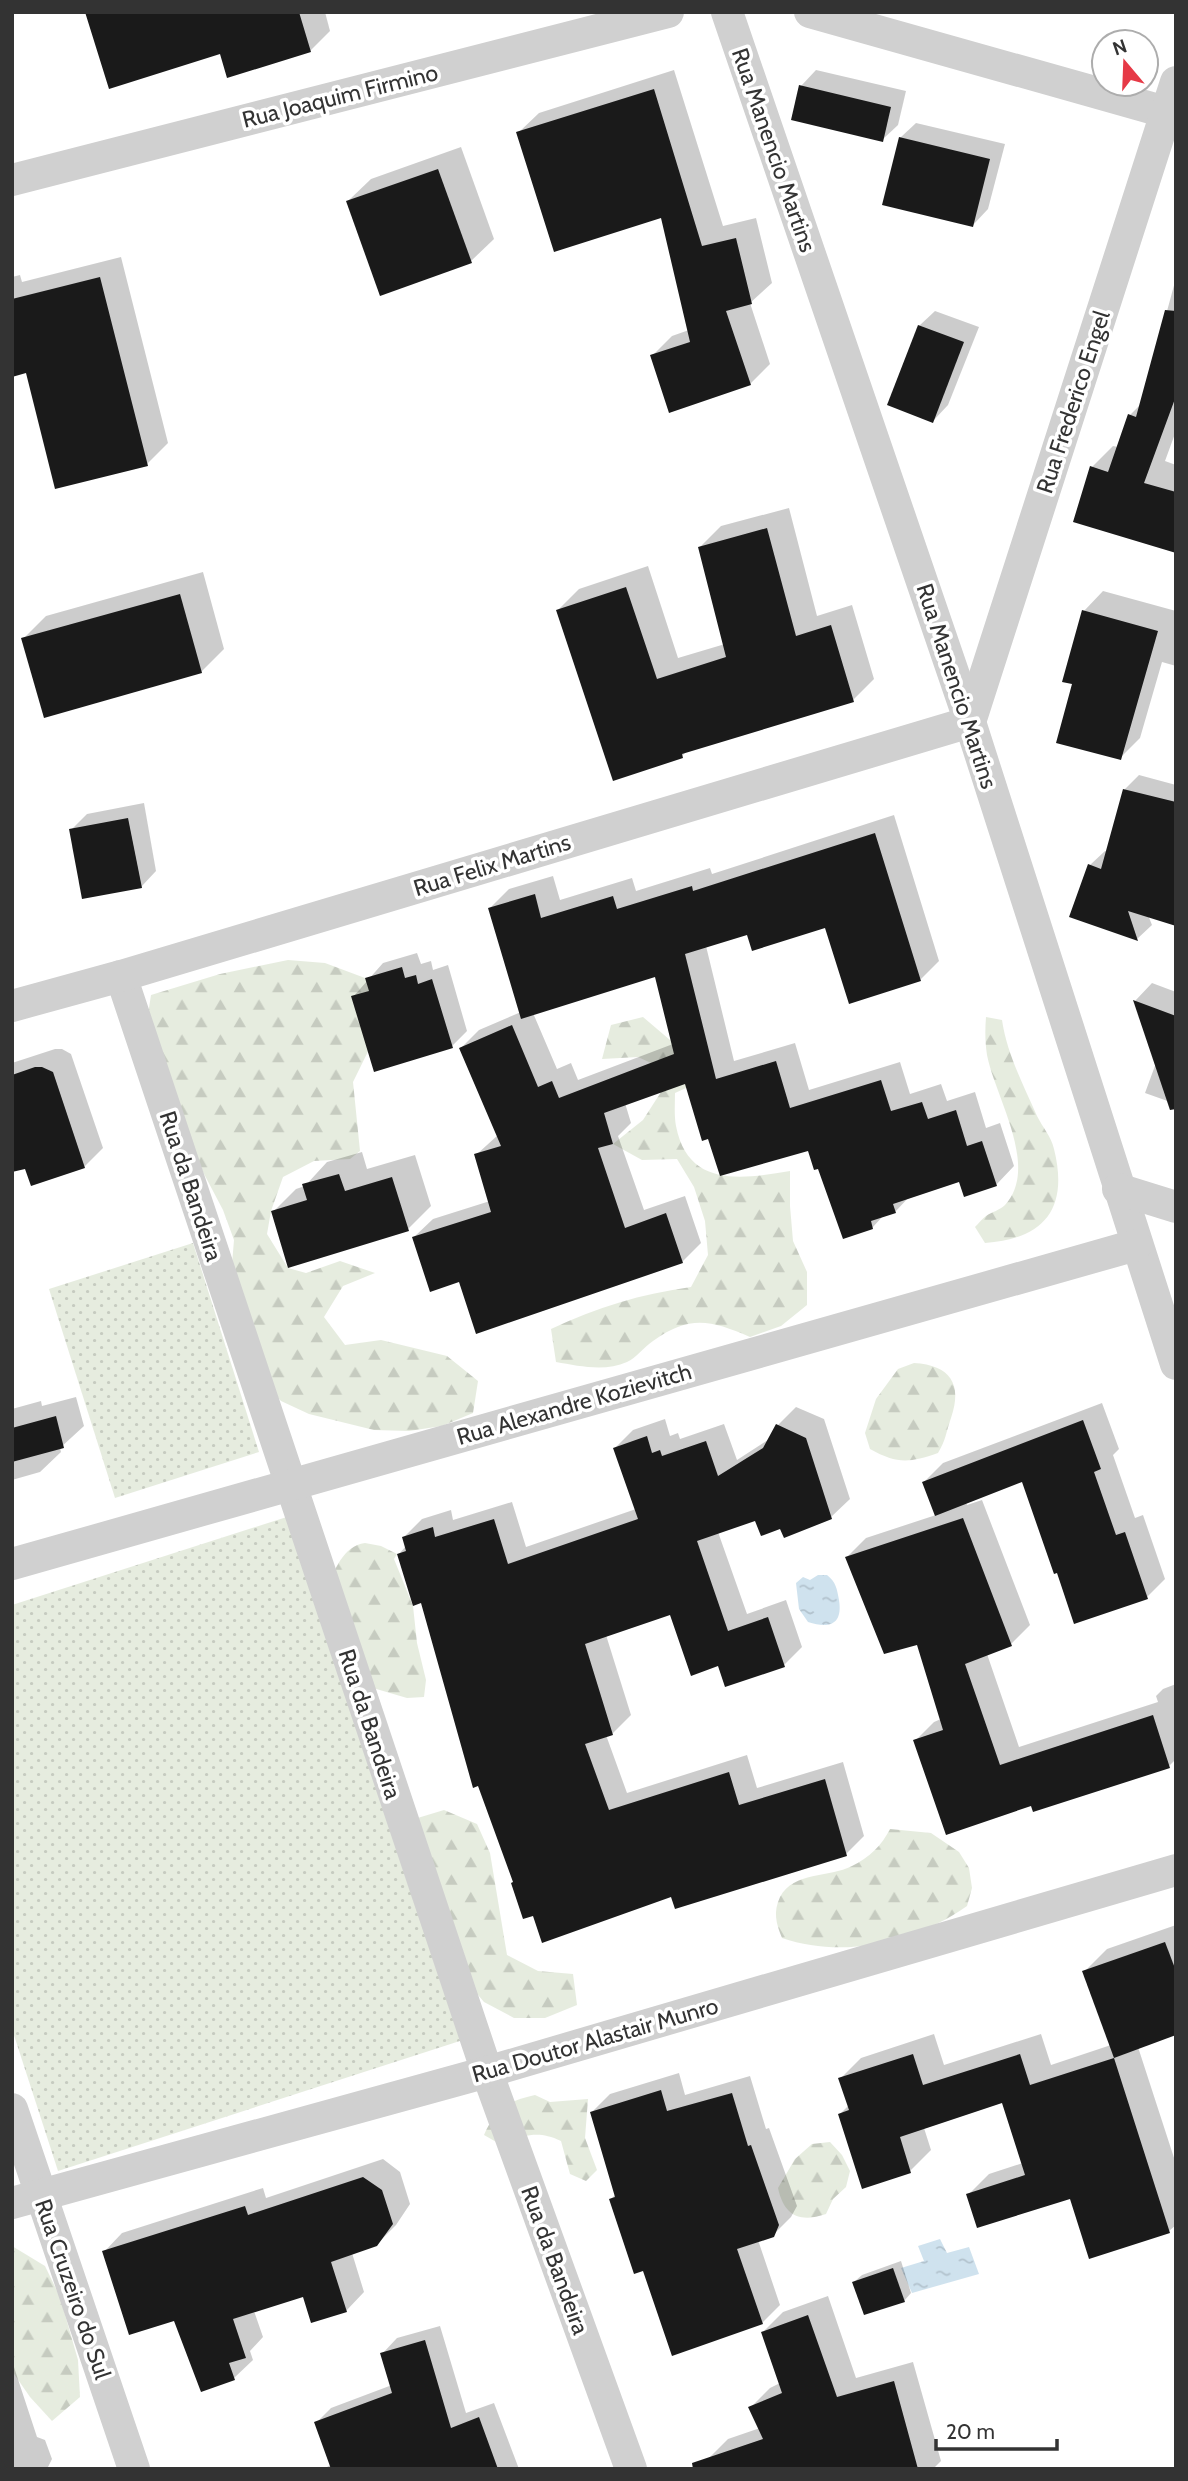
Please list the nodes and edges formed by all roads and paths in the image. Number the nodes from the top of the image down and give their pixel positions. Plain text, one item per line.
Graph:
1 (668, 12) edge
2 (727, 12) edge
3 (810, 12) edge
4 (1176, 82) edge
5 (1171, 114) edge
6 (12, 180) edge
7 (970, 722) junction
8 (121, 976) junction
9 (12, 1006) edge
10 (1118, 1189) junction
11 (1176, 1207) edge
12 (1136, 1245) junction
13 (1176, 1364) edge
14 (290, 1484) junction
15 (12, 1564) edge
16 (1176, 1870) edge
17 (486, 2072) junction
18 (12, 2109) edge
19 (27, 2198) edge
20 (134, 2469) edge
21 (631, 2469) edge

1 - 6 street, Rua Joaquim Firmino
2 - 7 street, Rua Manencio Martins
3 - 5 street
4 - 5 street, Rua Frederico Engel
5 - 7 street, Rua Frederico Engel
7 - 8 street, Rua Felix Martins
7 - 10 street, Rua Manencio Martins
8 - 9 street, Rua Felix Martins
8 - 14 street, Rua da Bandeira
10 - 11 street
10 - 12 street, Rua Manencio Martins
12 - 13 street, Rua Manencio Martins
12 - 14 street, Rua Alexandre Kozievitch
14 - 15 street, Rua Alexandre Kozievitch
14 - 17 street, Rua da Bandeira
16 - 17 street, Rua Doutor Alastair Munro
17 - 19 street, Rua Doutor Alastair Munro
17 - 21 street, Rua da Bandeira
18 - 19 street, Rua Cruzeiro do Sul
19 - 20 street, Rua Cruzeiro do Sul

